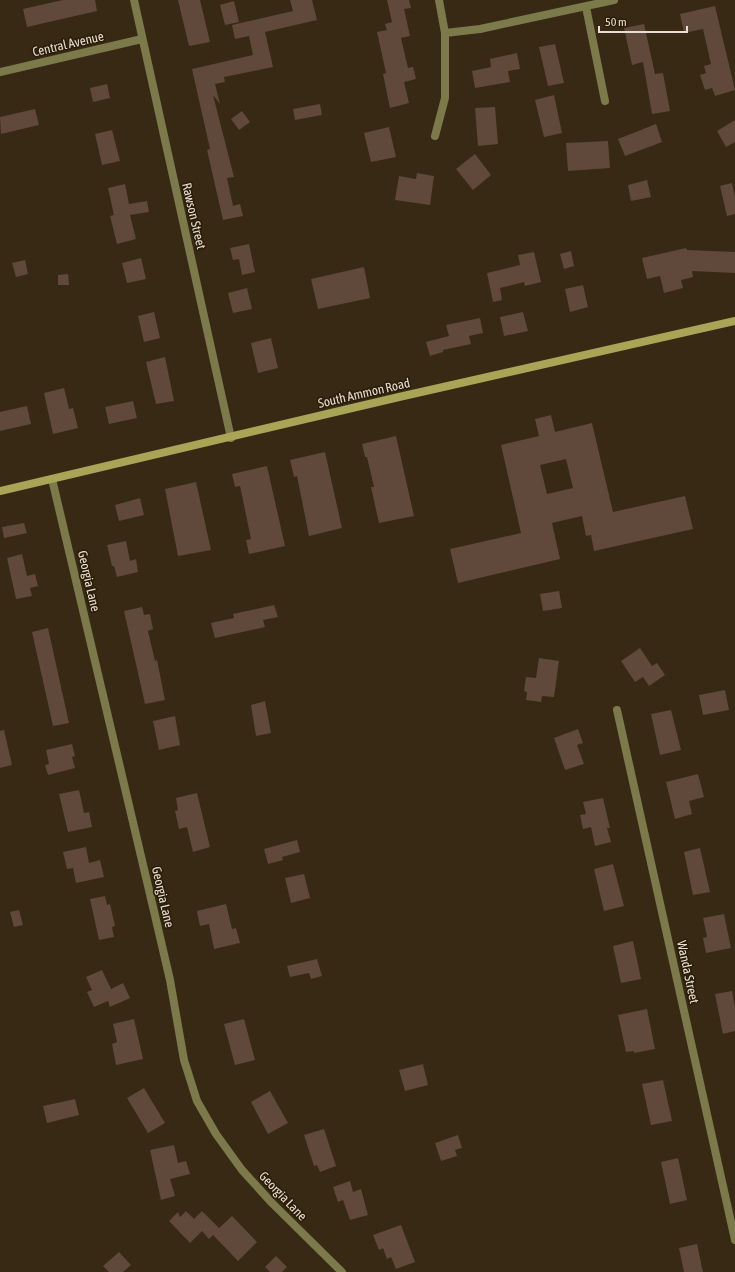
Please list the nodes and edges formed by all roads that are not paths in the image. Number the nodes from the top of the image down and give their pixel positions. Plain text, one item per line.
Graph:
1 (134, 0) edge
2 (440, 0) edge
3 (614, 0) edge
4 (586, 6) junction
5 (445, 33) junction
6 (142, 39) junction
7 (0, 72) edge
8 (605, 101) dead end
9 (435, 136) dead end
10 (735, 321) edge
11 (230, 438) junction
12 (52, 479) junction
13 (0, 491) edge
14 (617, 710) dead end
15 (735, 1240) edge
16 (342, 1272) edge

1 - 6 street, Rawson Street
2 - 5 street
3 - 4 street
4 - 5 street
4 - 8 street
5 - 9 street
6 - 7 street, Central Avenue
6 - 11 street, Rawson Street
10 - 11 main road, South Ammon Road
11 - 12 main road, South Ammon Road
12 - 13 main road, South Ammon Road
12 - 16 street, Georgia Lane
14 - 15 street, Wanda Street

